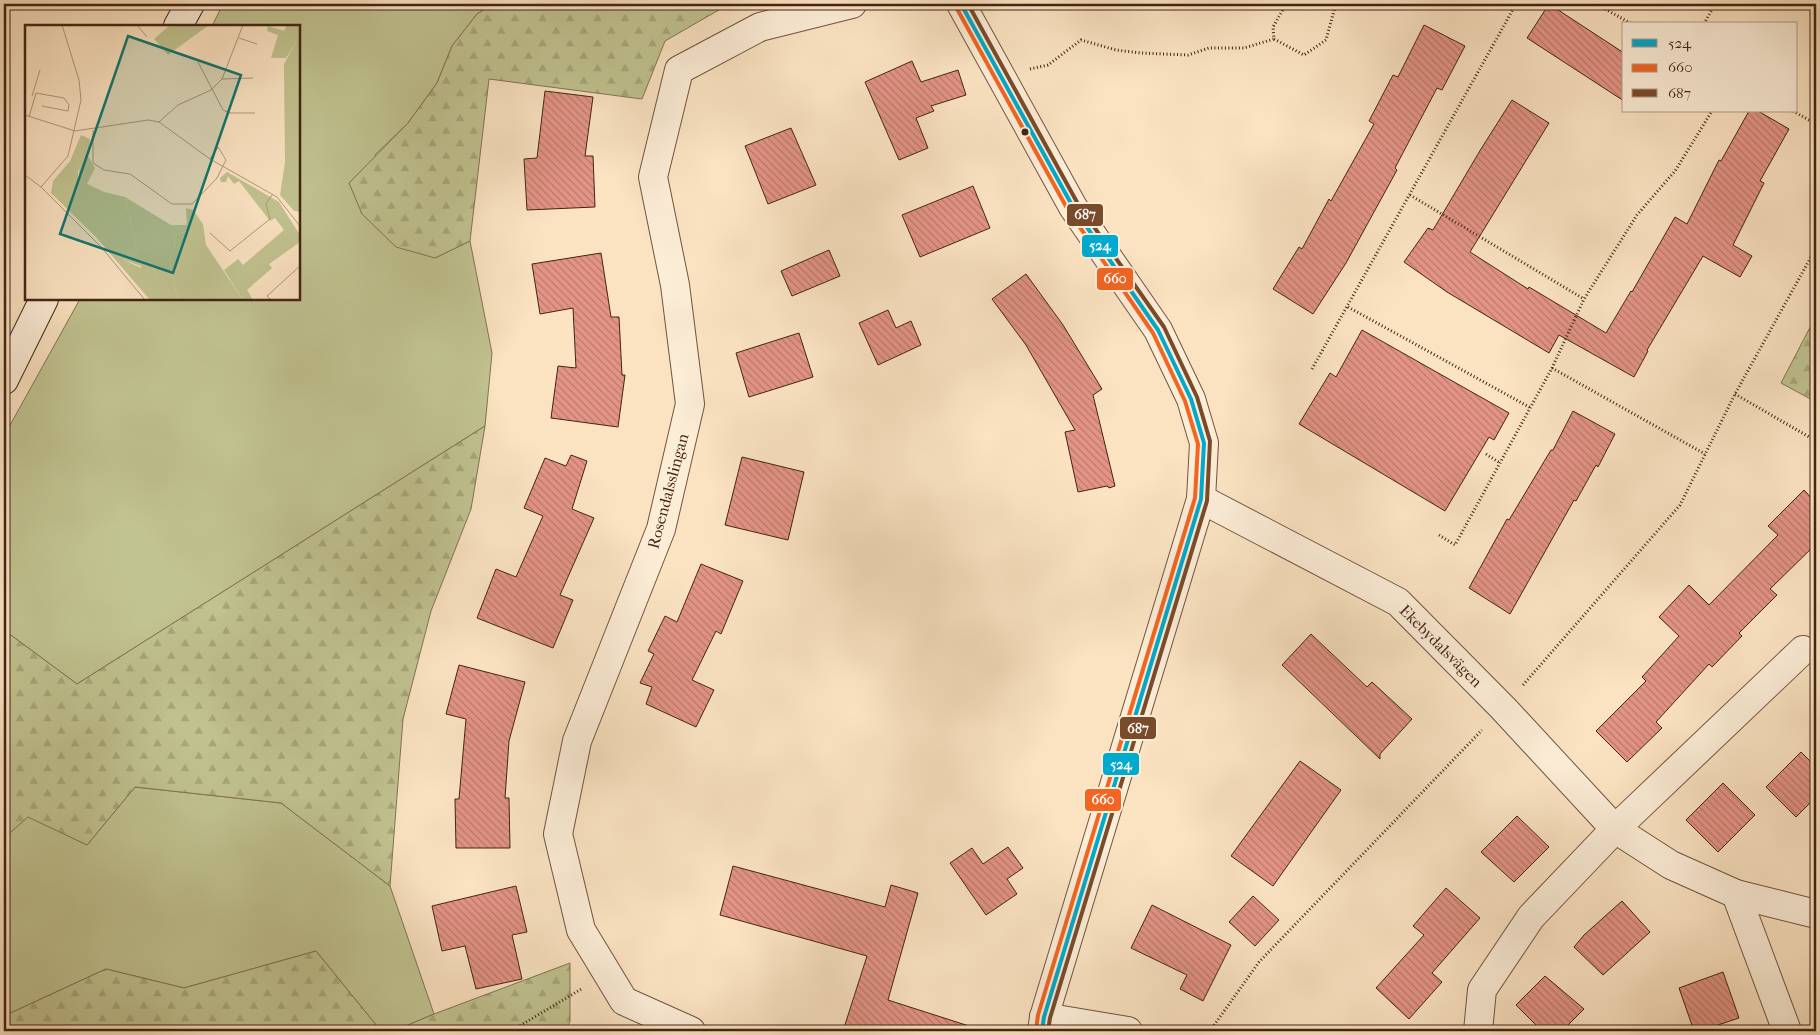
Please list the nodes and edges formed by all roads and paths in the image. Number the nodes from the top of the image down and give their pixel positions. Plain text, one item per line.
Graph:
1 (190, 4) edge
2 (852, 4) edge
3 (962, 4) edge
4 (1286, 4) edge
5 (1333, 4) edge
6 (1516, 4) edge
7 (1596, 4) edge
8 (1715, 4) edge
9 (1628, 22) edge
10 (1705, 22) edge
11 (179, 25) edge
12 (1274, 39) junction
13 (1000, 76) junction
14 (1711, 112) edge
15 (1795, 112) edge
16 (1816, 124) edge
17 (1410, 195) junction
18 (1816, 248) edge
19 (1584, 299) junction
20 (44, 300) edge
21 (1347, 306) junction
22 (1552, 368) junction
23 (1312, 369) dead end
24 (4, 380) edge
25 (1735, 394) junction
26 (1531, 408) junction
27 (1816, 441) edge
28 (1486, 454) dead end
29 (1705, 454) junction
30 (1500, 463) junction
31 (1202, 499) junction
32 (1439, 535) dead end
33 (1803, 650) dead end
34 (1503, 708) junction
35 (1615, 829) junction
36 (1736, 894) junction
37 (1816, 914) edge
38 (607, 974) junction
39 (1043, 1024) edge
40 (511, 1031) edge
41 (691, 1031) edge
42 (1128, 1031) edge
43 (1210, 1031) edge
44 (1478, 1031) edge
45 (1787, 1031) edge

1 - 11 street
2 - 38 street, Rosendalsslingan
3 - 13 street
4 - 12 path
5 - 12 path
6 - 17 path
7 - 9 path
8 - 10 path
12 - 13 path
13 - 31 street
14 - 19 path
15 - 16 path
17 - 19 path
17 - 21 path
18 - 25 path
19 - 22 path
20 - 24 street
21 - 23 path
21 - 26 path
22 - 26 path
22 - 29 path
25 - 27 path
25 - 29 path
26 - 30 path
28 - 30 path
29 - 34 path
30 - 32 path
31 - 34 street, Ekebydalsvägen
31 - 39 street
33 - 35 street
34 - 35 street, Ekebydalsvägen
34 - 43 path
35 - 36 street, Ekebydalsvägen
35 - 44 street
36 - 37 street, Ekebydalsvägen
36 - 45 street
38 - 40 path
38 - 41 street, Rosendalsslingan
39 - 42 street

